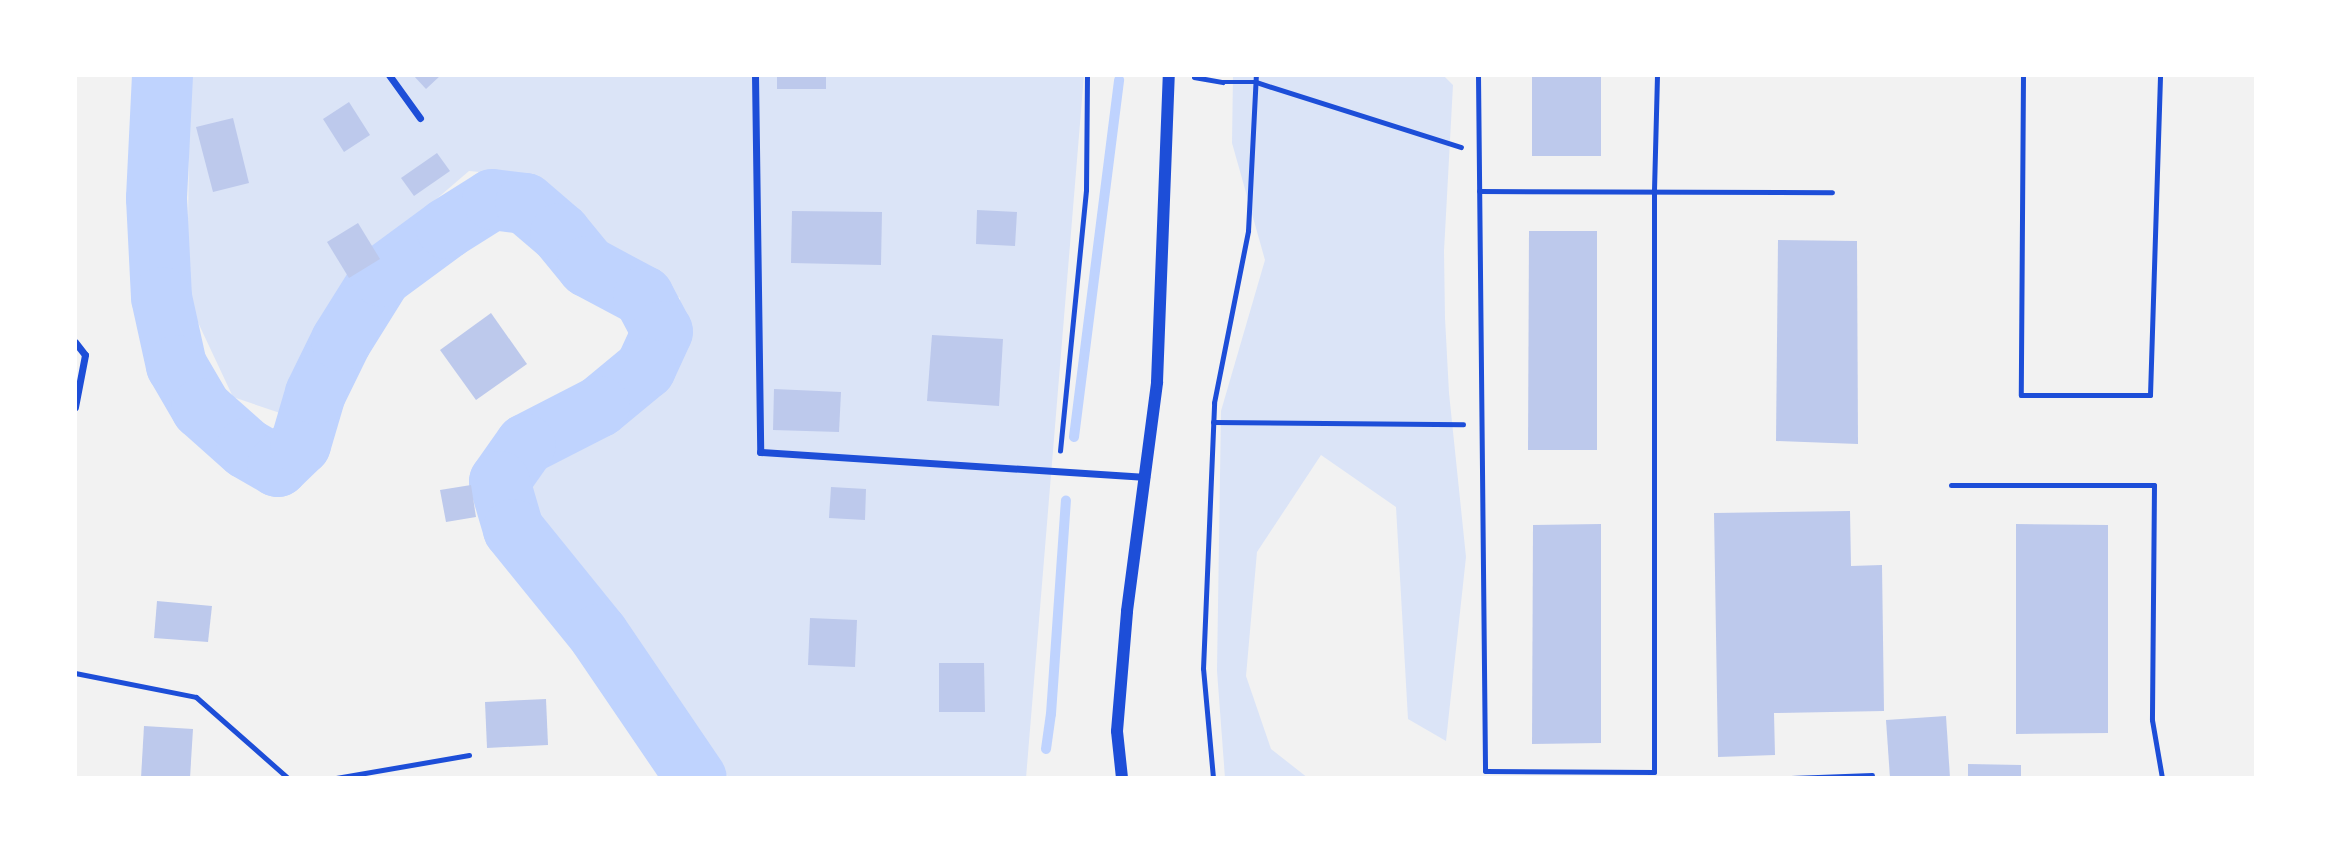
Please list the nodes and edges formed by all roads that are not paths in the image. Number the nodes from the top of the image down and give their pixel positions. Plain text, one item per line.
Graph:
1 (389, 75) edge
2 (755, 75) edge
3 (1170, 75) edge
4 (1478, 75) edge
5 (1657, 75) edge
6 (2023, 75) edge
7 (2160, 75) edge
8 (420, 118) dead end
9 (1654, 190) junction
10 (1479, 191) junction
11 (1832, 192) dead end
12 (75, 342) edge
13 (75, 407) edge
14 (1146, 477) junction
15 (1951, 485) dead end
16 (75, 673) edge
17 (468, 755) dead end
18 (1872, 775) dead end
19 (288, 778) edge
20 (336, 778) edge
21 (1122, 778) edge
22 (1791, 778) edge
23 (2162, 778) edge

1 - 8 street
2 - 14 street
3 - 14 street
4 - 10 lane
5 - 9 lane
6 - 7 lane
9 - 10 lane
9 - 10 lane
9 - 11 lane
12 - 13 street
14 - 21 street
15 - 23 lane
16 - 19 lane
17 - 20 lane
18 - 22 lane

